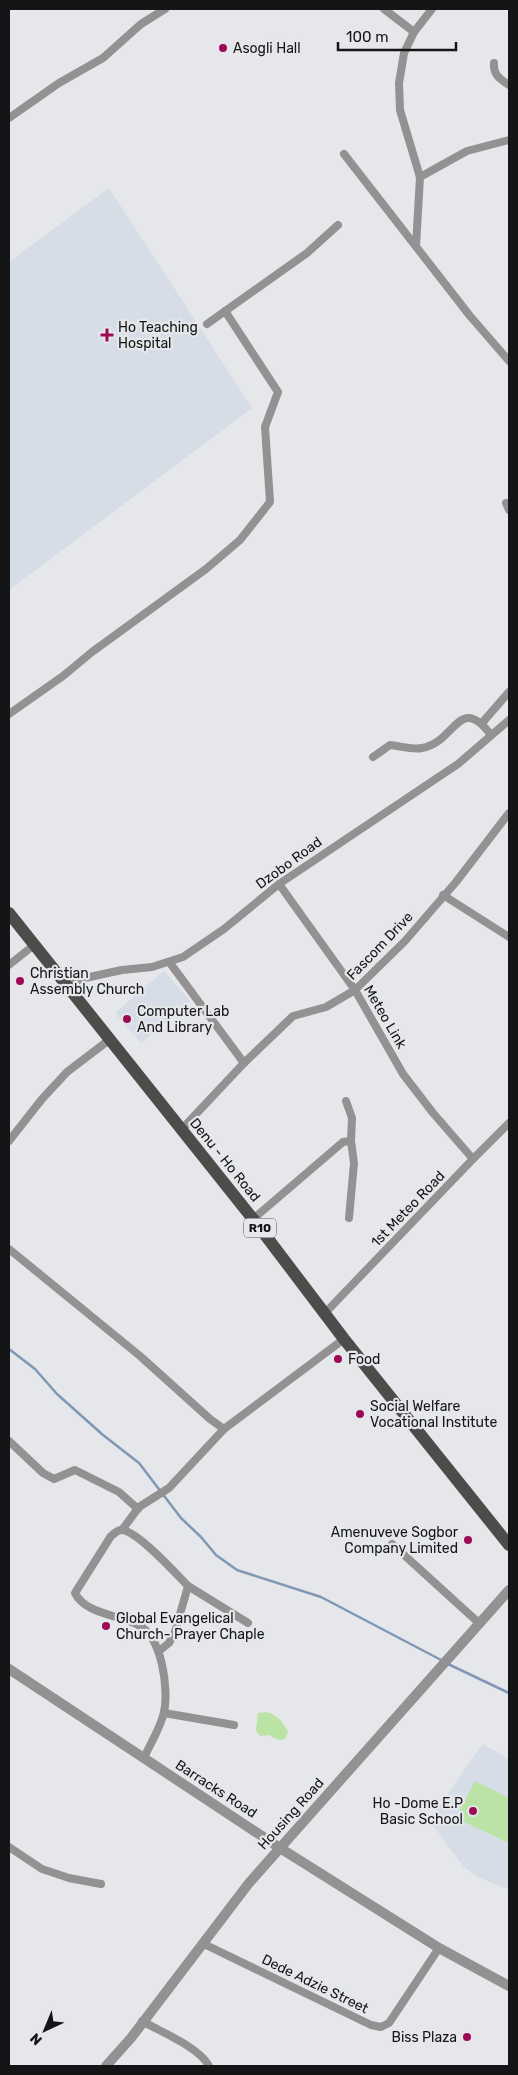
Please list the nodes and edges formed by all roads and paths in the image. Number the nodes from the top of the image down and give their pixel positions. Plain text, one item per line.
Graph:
1 (165, 9) edge
2 (384, 9) edge
3 (432, 9) edge
4 (414, 32) junction
5 (494, 63) dead end
6 (509, 85) edge
7 (9, 118) edge
8 (509, 140) edge
9 (344, 154) dead end
10 (420, 177) junction
11 (338, 226) dead end
12 (416, 246) junction
13 (225, 310) junction
14 (207, 324) dead end
15 (509, 362) edge
16 (509, 692) edge
17 (9, 714) edge
18 (509, 720) edge
19 (482, 723) junction
20 (491, 735) junction
21 (372, 757) dead end
22 (509, 813) edge
23 (279, 884) junction
24 (443, 895) junction
25 (9, 913) edge
26 (509, 937) edge
27 (34, 945) junction
28 (170, 963) junction
29 (9, 965) edge
30 (66, 984) junction
31 (355, 990) junction
32 (109, 1040) junction
33 (244, 1063) junction
34 (346, 1101) dead end
35 (509, 1124) edge
36 (181, 1130) junction
37 (9, 1140) edge
38 (351, 1142) junction
39 (473, 1159) junction
40 (253, 1218) junction
41 (349, 1218) dead end
42 (9, 1249) edge
43 (325, 1313) junction
44 (344, 1339) junction
45 (224, 1429) junction
46 (9, 1441) edge
47 (138, 1509) junction
48 (119, 1531) junction
49 (392, 1544) dead end
50 (509, 1545) edge
51 (188, 1586) junction
52 (509, 1590) edge
53 (248, 1623) dead end
54 (480, 1624) junction
55 (159, 1650) junction
56 (9, 1668) edge
57 (164, 1713) junction
58 (234, 1725) dead end
59 (144, 1758) junction
60 (9, 1848) edge
61 (280, 1848) junction
62 (101, 1884) dead end
63 (204, 1944) junction
64 (439, 1948) junction
65 (509, 1986) edge
66 (142, 2022) junction
67 (106, 2066) edge
68 (209, 2066) edge

1 - 7 street
2 - 4 street
3 - 4 street
4 - 10 street
5 - 6 street
8 - 10 street
9 - 12 street
10 - 12 street
11 - 13 street
12 - 15 street
13 - 14 street
13 - 17 street
16 - 19 street
18 - 20 street, Dzobo Road
19 - 20 street
19 - 21 street
20 - 23 street, Dzobo Road
22 - 24 street, Fascom Drive
23 - 28 street, Dzobo Road
23 - 31 street, Meteo Link
24 - 26 street
24 - 31 street, Fascom Drive
25 - 27 main road, Denu - Ho Road / R10
27 - 29 street
27 - 30 main road, Denu - Ho Road / R10
28 - 30 street, Dzobo Road
28 - 33 street
30 - 32 main road, Denu - Ho Road / R10
31 - 33 street, Fascom Drive
31 - 39 street, Meteo Link
32 - 36 main road, Denu - Ho Road / R10
32 - 37 street
33 - 36 street, Fascom Drive
34 - 38 street
35 - 39 street, 1st Meteo Road
36 - 40 main road, Denu - Ho Road / R10
38 - 40 street
38 - 41 street
39 - 43 street, 1st Meteo Road
40 - 43 main road, Denu - Ho Road / R10
42 - 45 street
43 - 44 main road, Denu - Ho Road / R10
44 - 45 street
44 - 50 main road, Denu - Ho Road / R10
45 - 47 street
46 - 47 street
47 - 48 street
48 - 51 street
48 - 55 street
49 - 54 street
51 - 53 street
51 - 55 street
52 - 54 street, Housing Road
54 - 61 street, Housing Road
55 - 57 street
56 - 59 street, Barracks Road
57 - 58 street
57 - 59 street
59 - 61 street, Barracks Road
60 - 62 street
61 - 63 street, Housing Road
61 - 64 street, Barracks Road
63 - 64 street, Dede Adzie Street
63 - 66 street, Housing Road
64 - 65 street, Barracks Road
66 - 67 street, Housing Road
66 - 68 street

